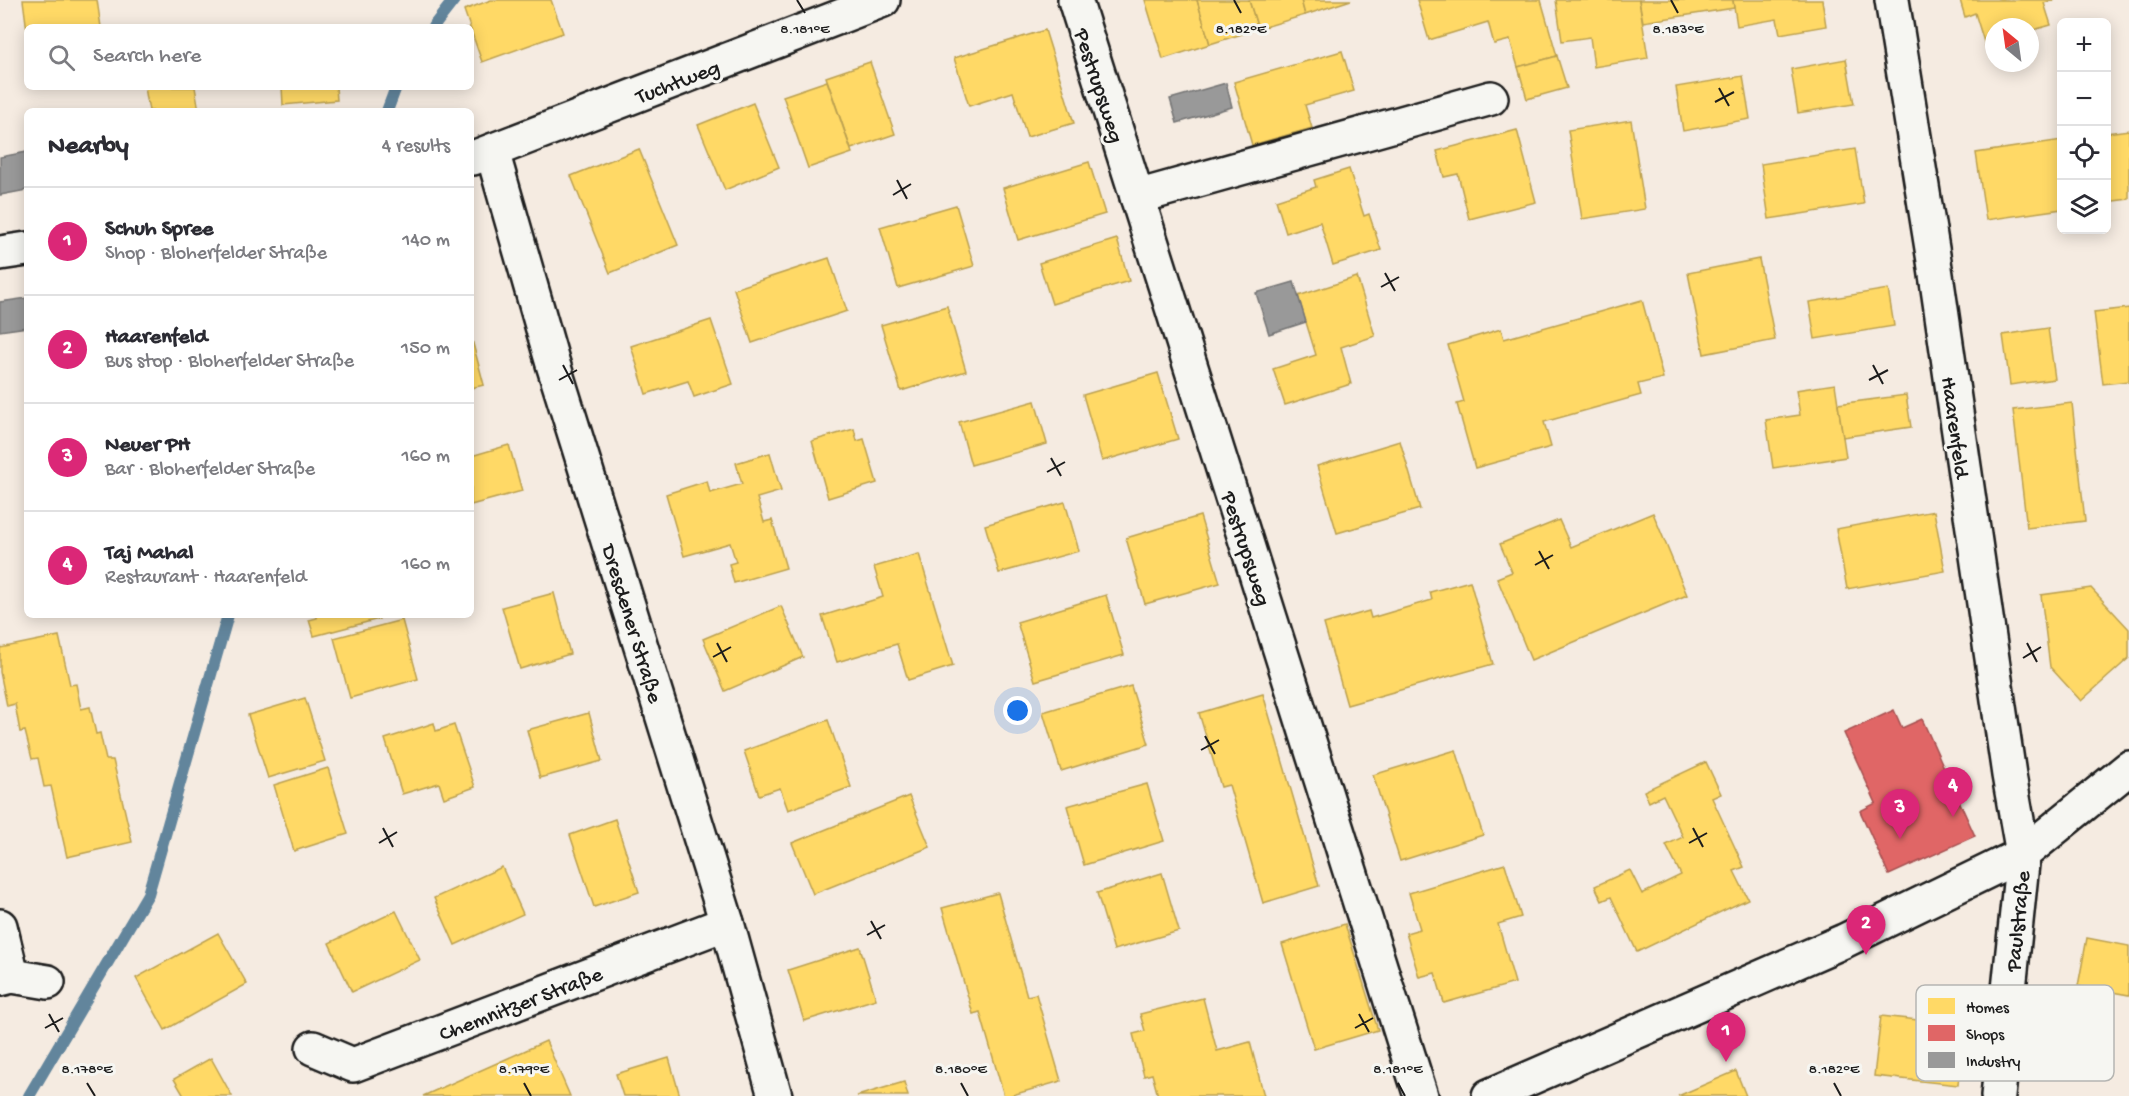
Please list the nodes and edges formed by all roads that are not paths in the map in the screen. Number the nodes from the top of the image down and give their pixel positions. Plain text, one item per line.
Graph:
1 (882, 0) edge
2 (1075, 0) edge
3 (1892, 0) edge
4 (1491, 98) dead end
5 (482, 154) edge
6 (1137, 197) junction
7 (24, 249) edge
8 (0, 253) edge
9 (2129, 768) edge
10 (2023, 854) junction
11 (727, 924) junction
12 (0, 926) edge
13 (6, 977) edge
14 (48, 982) dead end
15 (2009, 985) edge
16 (313, 1048) dead end
17 (2000, 1081) edge
18 (775, 1096) edge
19 (1421, 1096) edge
20 (1489, 1096) edge
21 (1998, 1096) edge

1 - 5 street, Tuchtweg
2 - 6 street, Pestrupsweg
3 - 10 street, Haarenfeld
4 - 6 street
5 - 11 street, Dresdener Straße
6 - 19 street, Pestrupsweg
7 - 8 street
9 - 10 street
10 - 15 street, Paulstraße
10 - 20 street
11 - 16 street, Chemnitzer Straße
11 - 18 street, Dresdener Straße
12 - 13 street
13 - 14 street
17 - 21 street, Paulstraße

